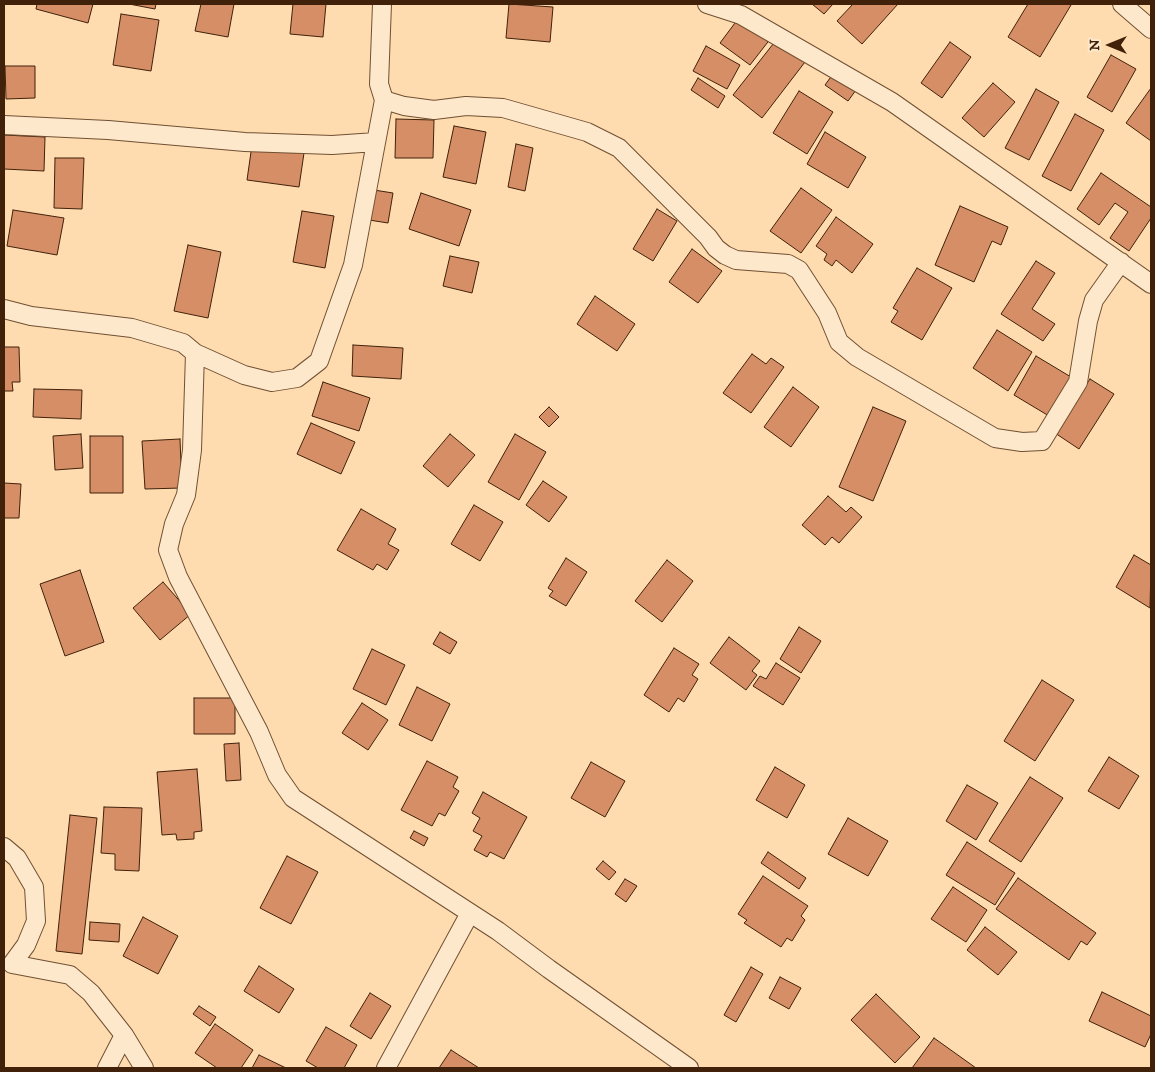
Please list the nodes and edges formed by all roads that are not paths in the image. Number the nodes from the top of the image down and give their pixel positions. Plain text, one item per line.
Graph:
1 (382, 4) edge
2 (706, 4) edge
3 (1122, 4) edge
4 (1151, 29) edge
5 (384, 100) junction
6 (4, 125) edge
7 (376, 142) junction
8 (1121, 262) junction
9 (1151, 284) edge
10 (4, 309) edge
11 (195, 353) junction
12 (4, 847) edge
13 (470, 913) junction
14 (8, 964) edge
15 (124, 1035) junction
16 (106, 1068) edge
17 (144, 1068) edge
18 (386, 1068) edge
19 (689, 1068) edge

1 - 5 street
2 - 8 street
3 - 4 street
5 - 7 street
5 - 8 street
6 - 7 street
7 - 11 street
8 - 9 street
10 - 11 street
11 - 13 street
12 - 14 street
13 - 18 street
13 - 19 street
14 - 15 street
15 - 16 street
15 - 17 street

